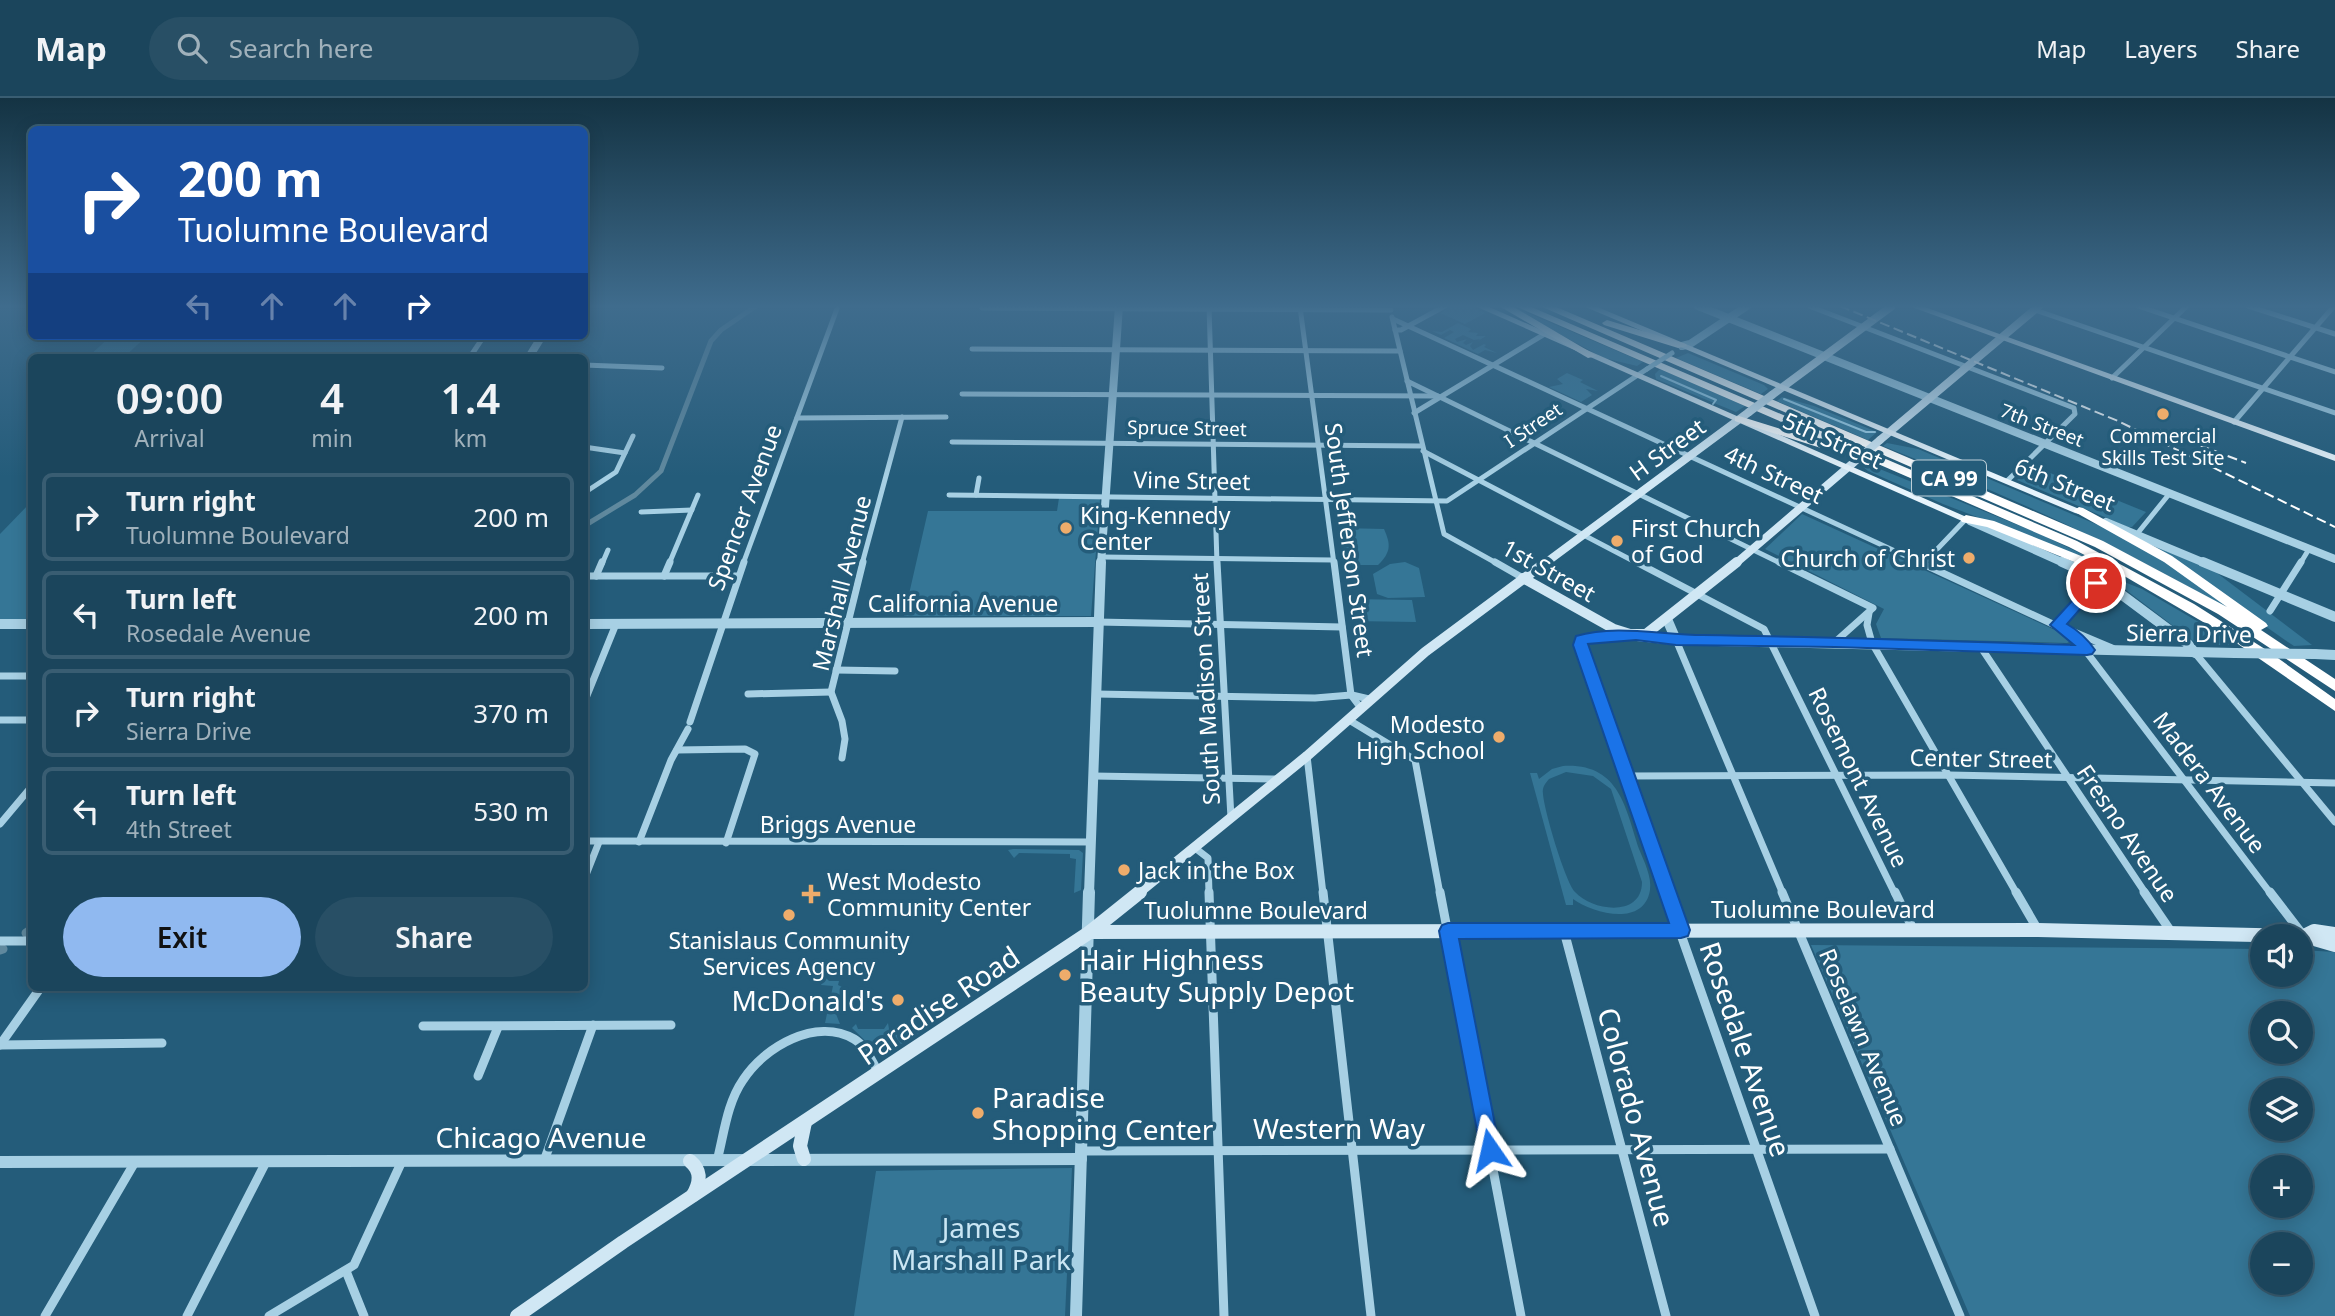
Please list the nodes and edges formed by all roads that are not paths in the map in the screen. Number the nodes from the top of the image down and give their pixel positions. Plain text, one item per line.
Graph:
1 (817, 363) edge
2 (1116, 363) edge
3 (1211, 363) edge
4 (1307, 363) edge
5 (1403, 363) edge
6 (1489, 363) edge
7 (1498, 363) edge
8 (1607, 363) edge
9 (1653, 363) edge
10 (1657, 363) edge
11 (1678, 363) edge
12 (1723, 363) edge
13 (1816, 363) edge
14 (1842, 363) edge
15 (1958, 363) edge
16 (1970, 363) edge
17 (2070, 363) edge
18 (2128, 363) edge
19 (2188, 363) edge
20 (2285, 363) edge
21 (2308, 363) edge
22 (588, 365) edge
23 (1494, 365) junction
24 (1966, 366) junction
25 (662, 368) dead end
26 (2335, 372) edge
27 (1637, 376) junction
28 (2112, 378) junction
29 (1407, 381) junction
30 (1782, 387) junction
31 (2262, 388) junction
32 (1114, 393) junction
33 (962, 394) dead end
34 (1212, 394) junction
35 (1311, 396) junction
36 (1410, 396) junction
37 (1440, 396) junction
38 (1930, 398) junction
39 (1587, 408) junction
40 (1414, 413) junction
41 (2335, 413) edge
42 (1744, 416) junction
43 (902, 417) junction
44 (946, 417) dead end
45 (797, 418) junction
46 (2234, 422) junction
47 (1889, 432) junction
48 (632, 436) dead end
49 (952, 442) dead end
50 (1110, 442) junction
51 (1536, 443) junction
52 (2046, 443) junction
53 (1213, 444) junction
54 (1317, 445) junction
55 (588, 448) edge
56 (1423, 449) junction
57 (2311, 450) junction
58 (2335, 452) edge
59 (625, 453) junction
60 (1691, 456) junction
61 (2335, 458) edge
62 (1850, 465) junction
63 (979, 478) dead end
64 (1480, 480) junction
65 (2007, 481) junction
66 (588, 491) edge
67 (2170, 493) junction
68 (1639, 494) junction
69 (698, 495) dead end
70 (949, 495) dead end
71 (976, 495) junction
72 (1107, 496) junction
73 (1214, 498) junction
74 (1325, 500) junction
75 (1435, 501) junction
76 (1803, 507) junction
77 (692, 510) junction
78 (2079, 511) junction
79 (641, 512) dead end
80 (1966, 519) junction
81 (2032, 525) junction
82 (2137, 534) junction
83 (1583, 535) junction
84 (2309, 548) junction
85 (608, 550) dead end
86 (1753, 550) junction
87 (1103, 557) junction
88 (1217, 559) junction
89 (2335, 559) edge
90 (1333, 561) junction
91 (1924, 563) junction
92 (588, 576) edge
93 (596, 576) junction
94 (664, 576) junction
95 (738, 576) junction
96 (1523, 578) junction
97 (2102, 580) junction
98 (1699, 594) junction
99 (2280, 594) junction
100 (1871, 610) junction
101 (2270, 611) dead end
102 (2335, 617) edge
103 (1667, 619) junction
104 (1464, 621) joint
105 (846, 622) junction
106 (1097, 622) junction
107 (0, 624) edge
108 (28, 624) edge
109 (588, 624) edge
110 (617, 624) junction
111 (721, 624) junction
112 (1219, 625) junction
113 (2061, 626) junction
114 (1342, 627) junction
115 (1636, 635) junction
116 (1581, 639) joint
117 (1676, 640) junction
118 (1770, 641) junction
119 (1835, 642) junction
120 (1872, 643) junction
121 (2248, 643) junction
122 (1982, 649) junction
123 (2087, 650) junction
124 (2129, 651) junction
125 (2195, 653) junction
126 (2335, 655) edge
127 (2270, 659) junction
128 (836, 670) junction
129 (895, 671) dead end
130 (0, 676) edge
131 (28, 676) edge
132 (2335, 685) edge
133 (831, 692) junction
134 (588, 693) edge
135 (748, 694) dead end
136 (1096, 694) junction
137 (1351, 695) junction
138 (1223, 696) junction
139 (1365, 703) junction
140 (2335, 706) edge
141 (2335, 713) edge
142 (0, 720) edge
143 (28, 720) edge
144 (1349, 720) junction
145 (677, 750) junction
146 (1307, 756) junction
147 (842, 758) dead end
148 (1949, 775) junction
149 (1093, 776) junction
150 (1627, 776) junction
151 (1733, 776) junction
152 (1836, 776) junction
153 (1228, 778) junction
154 (2068, 778) junction
155 (1278, 779) junction
156 (2185, 780) junction
157 (2302, 782) junction
158 (2335, 783) edge
159 (28, 791) edge
160 (1231, 818) junction
161 (2, 820) edge
162 (2335, 822) edge
163 (588, 841) edge
164 (599, 842) junction
165 (639, 842) junction
166 (1091, 842) junction
167 (726, 843) junction
168 (1195, 848) junction
169 (588, 870) edge
170 (2295, 924) edge
171 (1327, 930) junction
172 (1681, 930) junction
173 (1798, 930) junction
174 (1913, 930) junction
175 (2038, 930) junction
176 (1209, 931) junction
177 (1448, 931) junction
178 (1563, 931) junction
179 (1090, 932) junction
180 (2313, 932) edge
181 (2172, 933) junction
182 (2331, 933) edge
183 (2250, 935) edge
184 (2313, 940) edge
185 (0, 941) edge
186 (28, 941) edge
187 (2335, 945) edge
188 (38, 991) edge
189 (593, 1025) junction
190 (671, 1025) dead end
191 (423, 1026) dead end
192 (498, 1027) junction
193 (162, 1043) dead end
194 (0, 1045) edge
195 (879, 1074) junction
196 (478, 1076) dead end
197 (805, 1122) junction
198 (1890, 1149) junction
199 (1218, 1150) junction
200 (1490, 1150) junction
201 (1623, 1150) junction
202 (1757, 1150) junction
203 (1352, 1151) junction
204 (1082, 1155) junction
205 (804, 1160) junction
206 (402, 1161) junction
207 (544, 1161) junction
208 (690, 1161) junction
209 (745, 1161) junction
210 (135, 1162) junction
211 (266, 1162) junction
212 (717, 1162) junction
213 (1, 1164) edge
214 (692, 1196) junction
215 (346, 1271) junction
216 (45, 1316) edge
217 (187, 1316) edge
218 (269, 1316) edge
219 (364, 1316) edge
220 (517, 1316) edge
221 (1076, 1316) edge
222 (1224, 1316) edge
223 (1371, 1316) edge
224 (1521, 1316) edge
225 (1666, 1316) edge
226 (1815, 1316) edge
227 (1960, 1316) edge

1 - 45 street, Spencer Avenue
2 - 32 street
3 - 34 street, South Madison Street
4 - 35 street, South Jefferson Street
5 - 29 street
6 - 23 street, 4th Street
7 - 23 street
8 - 27 main road, 5th Street
9 - 81 highway, CA 99
10 - 27 street, I Street, bridge
11 - 132 highway, CA 99
12 - 30 main road, 6th Street
13 - 30 main road, H Street
14 - 38 street, 7th Street
15 - 24 street
16 - 24 main road
17 - 28 main road
18 - 28 street
19 - 31 street
20 - 31 street
21 - 26 street
22 - 25 street
23 - 37 street
23 - 39 street, 4th Street
24 - 38 main road
24 - 52 street
27 - 39 street, I Street
27 - 42 main road, 5th Street
28 - 46 main road
29 - 36 street
29 - 37 street
30 - 42 main road, H Street, bridge
30 - 47 main road, 6th Street
31 - 41 street
31 - 46 street
32 - 33 street
32 - 34 street
32 - 50 street
34 - 35 street
34 - 53 street, South Madison Street
35 - 36 street
35 - 54 street, South Jefferson Street
36 - 37 street
36 - 40 street
37 - 40 street
37 - 51 street
38 - 47 main road
38 - 52 street, 7th Street
39 - 51 street, I Street
39 - 60 street, 4th Street
40 - 56 street
42 - 60 main road, H Street
42 - 62 main road, 5th Street
42 - 81 highway
43 - 44 street
43 - 45 street
43 - 105 street, Marshall Avenue
45 - 95 street, Spencer Avenue
46 - 57 main road
47 - 62 main road, bridge
47 - 65 main road, 6th Street
48 - 59 street
49 - 50 street, Spruce Street
50 - 53 street, Spruce Street
50 - 72 street
51 - 64 street, I Street
51 - 68 street
52 - 65 street
52 - 67 street, 7th Street
53 - 54 street, Spruce Street
53 - 73 street, South Madison Street
54 - 56 street, Spruce Street
54 - 74 street, South Jefferson Street
55 - 59 street
56 - 64 street
56 - 75 street
57 - 58 main road
57 - 61 main road
59 - 66 street
60 - 68 main road, H Street
60 - 76 street, 4th Street
62 - 76 main road
62 - 80 main road, 5th Street
63 - 71 street
64 - 75 street, I Street
64 - 83 street
65 - 78 main road, 6th Street
67 - 82 street
67 - 84 street, 7th Street
68 - 83 main road, H Street
68 - 86 street
69 - 77 street
70 - 71 street, Vine Street
71 - 72 street, Vine Street
72 - 73 street, Vine Street
72 - 87 street
73 - 74 street, Vine Street
73 - 88 street, South Madison Street
74 - 75 street, Vine Street
74 - 90 street, South Jefferson Street
75 - 96 street, 1st Street
76 - 86 main road
76 - 91 street, 4th Street
77 - 79 street
77 - 94 street
78 - 82 street, 6th Street
78 - 132 highway
80 - 91 street
80 - 97 street, 5th Street
80 - 121 highway
81 - 121 highway, CA 99
82 - 99 street, 6th Street
83 - 96 main road, H Street
83 - 98 street
84 - 89 street, 7th Street
84 - 99 street
85 - 93 street
86 - 98 main road
86 - 100 street
87 - 88 street
87 - 106 street
88 - 90 street
88 - 112 street, South Madison Street
90 - 114 street, South Jefferson Street
91 - 113 street, 4th Street
92 - 93 street
93 - 94 street
94 - 95 street
95 - 111 street, Spencer Avenue
96 - 104 main road, H Street
96 - 115 main road, 1st Street
97 - 113 street
97 - 125 street, 5th Street
98 - 103 main road
98 - 118 street
99 - 101 street
99 - 102 street, 6th Street
100 - 119 street
100 - 120 street
103 - 115 main road
103 - 117 street, Roselawn Avenue
104 - 139 main road, Paradise Road
105 - 106 street, California Avenue
105 - 111 street, California Avenue
105 - 128 street, Marshall Avenue
106 - 112 street, California Avenue
106 - 136 street
107 - 108 street
109 - 110 street, California Avenue
110 - 111 street, California Avenue
110 - 134 street
111 - 145 street, Spencer Avenue
112 - 114 street, California Avenue
112 - 138 street, South Madison Street
113 - 123 street, 4th Street
113 - 124 street, 4th Street
114 - 137 street, South Jefferson Street
115 - 116 street, Sierra Drive
115 - 117 street, Sierra Drive
116 - 150 street, Rosedale Avenue
117 - 118 street, Sierra Drive
117 - 151 street, Roselawn Avenue
118 - 119 street, Sierra Drive
118 - 152 street, Rosemont Avenue
119 - 120 street, Sierra Drive
120 - 122 street, Sierra Drive
120 - 148 street
121 - 127 highway, CA 99
122 - 123 street, Sierra Drive
122 - 154 street, Fresno Avenue
123 - 124 street, Sierra Drive
123 - 156 street, Madera Avenue
124 - 125 street, Sierra Drive
125 - 126 street, Sierra Drive, bridge
125 - 157 street
127 - 140 highway, CA 99
127 - 141 highway
128 - 129 street
128 - 133 street, Marshall Avenue
130 - 131 street
133 - 135 street
133 - 147 street, Marshall Avenue
136 - 138 street
136 - 149 street
137 - 138 street
137 - 139 street
137 - 139 street, South Jefferson Street
138 - 153 street, South Madison Street
139 - 144 main road, Paradise Road
142 - 143 street
144 - 146 main road, Paradise Road
144 - 177 street
145 - 165 street, Spencer Avenue
145 - 167 street
146 - 155 main road, Paradise Road
146 - 171 street
148 - 152 street, Center Street
148 - 154 street, Center Street
148 - 175 street
149 - 153 street
149 - 166 street
150 - 151 street, Center Street
150 - 172 street, Rosedale Avenue
151 - 152 street, Center Street
151 - 173 street, Roselawn Avenue
152 - 174 street, Rosemont Avenue
153 - 155 street
153 - 160 street, South Madison Street
154 - 156 street, Center Street
154 - 181 street, Fresno Avenue
155 - 160 main road, Paradise Road
156 - 157 street, Center Street
156 - 170 street, Madera Avenue
157 - 158 street, Center Street
157 - 162 street
159 - 161 street
160 - 168 main road, Paradise Road
163 - 164 street, Briggs Avenue
164 - 165 street, Briggs Avenue
164 - 169 street
165 - 167 street, Briggs Avenue
166 - 167 street, Briggs Avenue
166 - 179 street
168 - 176 street
168 - 179 main road, Paradise Road
171 - 176 main road, Tuolumne Boulevard
171 - 177 main road, Tuolumne Boulevard
171 - 203 street
172 - 173 main road, Tuolumne Boulevard
172 - 178 main road, Tuolumne Boulevard
172 - 202 street, Rosedale Avenue
173 - 174 main road, Tuolumne Boulevard
173 - 198 street, Roselawn Avenue
174 - 175 main road, Tuolumne Boulevard
175 - 181 main road, Tuolumne Boulevard
176 - 179 main road, Tuolumne Boulevard
176 - 199 street
177 - 178 main road, Tuolumne Boulevard
177 - 200 street
178 - 201 street, Colorado Avenue
179 - 195 main road, Paradise Road
179 - 204 street
180 - 182 main road, Tuolumne Boulevard
181 - 183 main road, Tuolumne Boulevard
184 - 187 main road, Tuolumne Boulevard
185 - 186 street
188 - 194 street
189 - 190 street
189 - 192 street
189 - 207 street
191 - 192 street
192 - 196 street
193 - 194 street
195 - 197 main road, Paradise Road
195 - 212 street
197 - 205 main road
197 - 209 main road, Paradise Road
198 - 202 street, Western Way
198 - 227 street, Roselawn Avenue
199 - 203 street, Western Way
199 - 204 street, Western Way
199 - 222 street
200 - 201 street, Western Way
200 - 203 street, Western Way
200 - 224 street
201 - 202 street, Western Way
201 - 225 street, Colorado Avenue
202 - 226 street, Rosedale Avenue
203 - 223 street
204 - 205 street, Chicago Avenue
204 - 221 street
205 - 209 street, Chicago Avenue
206 - 207 street, Chicago Avenue
206 - 211 street, Chicago Avenue
206 - 215 street
207 - 208 street, Chicago Avenue
208 - 212 street, Chicago Avenue
208 - 214 main road
209 - 212 street, Chicago Avenue
209 - 214 main road, Paradise Road
210 - 211 street, Chicago Avenue
210 - 213 street, Chicago Avenue
210 - 216 street
211 - 217 street
214 - 220 main road, Paradise Road
215 - 218 street
215 - 219 street

